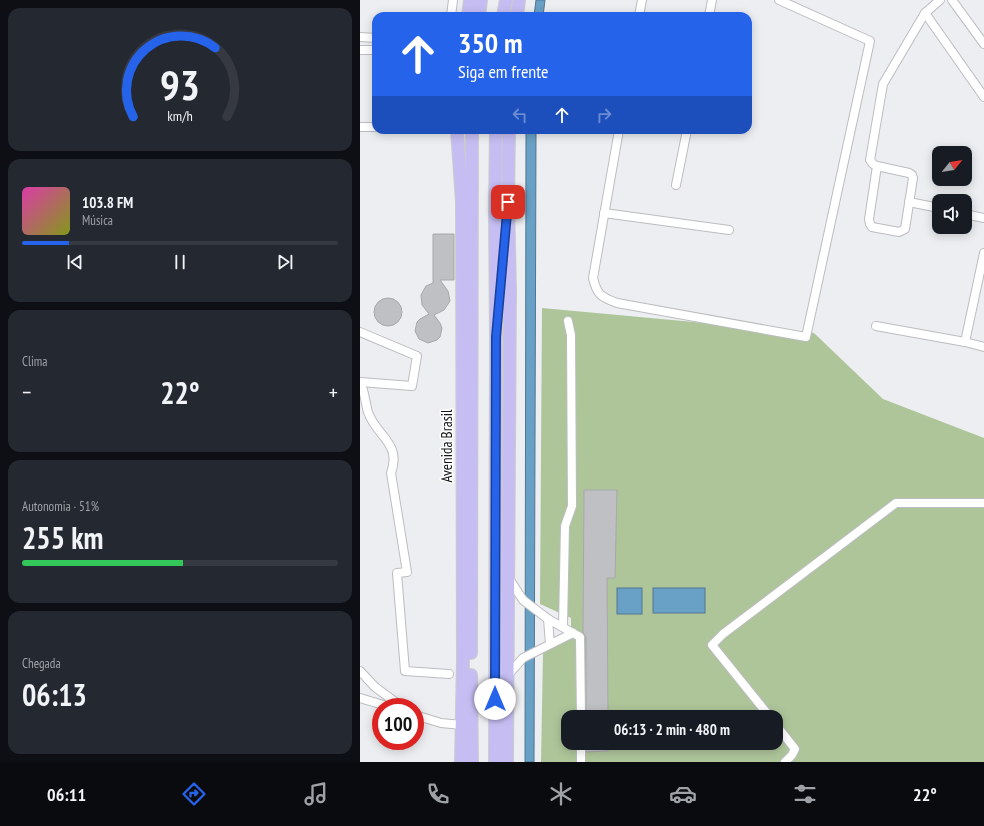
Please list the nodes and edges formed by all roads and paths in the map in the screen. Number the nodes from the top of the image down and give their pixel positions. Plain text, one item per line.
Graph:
1 (453, 0) edge
2 (470, 0) edge
3 (481, 0) edge
4 (506, 0) edge
5 (519, 0) edge
6 (642, 0) edge
7 (712, 0) edge
8 (779, 0) edge
9 (936, 0) edge
10 (952, 0) edge
11 (926, 11) junction
12 (452, 12) edge
13 (468, 12) edge
14 (480, 12) edge
15 (504, 12) edge
16 (518, 12) edge
17 (640, 12) edge
18 (710, 12) edge
19 (360, 38) edge
20 (372, 38) edge
21 (984, 44) edge
22 (360, 50) edge
23 (372, 50) edge
24 (984, 98) edge
25 (360, 127) edge
26 (372, 127) edge
27 (456, 134) edge
28 (467, 134) edge
29 (472, 134) edge
30 (496, 134) edge
31 (509, 134) edge
32 (618, 134) edge
33 (686, 134) edge
34 (877, 166) junction
35 (676, 185) dead end
36 (508, 202) junction
37 (909, 202) junction
38 (932, 207) edge
39 (472, 212) junction
40 (604, 213) junction
41 (972, 215) edge
42 (984, 218) edge
43 (729, 230) dead end
44 (984, 253) edge
45 (568, 322) dead end
46 (876, 326) dead end
47 (360, 332) edge
48 (496, 337) junction
49 (965, 342) junction
50 (984, 347) edge
51 (984, 503) edge
52 (507, 577) junction
53 (548, 619) junction
54 (563, 627) junction
55 (573, 633) junction
56 (550, 644) junction
57 (360, 671) edge
58 (449, 674) dead end
59 (507, 676) junction
60 (360, 698) edge
61 (390, 698) edge
62 (372, 702) edge
63 (581, 710) edge
64 (764, 710) edge
65 (424, 717) edge
66 (462, 725) junction
67 (783, 734) edge
68 (581, 750) edge
69 (461, 762) edge
70 (472, 762) edge
71 (495, 762) edge
72 (507, 762) edge
73 (581, 762) edge
74 (785, 762) edge

1 - 12 street
2 - 13 highway
3 - 14 highway
4 - 15 highway
5 - 16 highway
6 - 17 street
7 - 18 street
8 - 40 street
9 - 11 street
10 - 21 street
11 - 24 street
11 - 34 street
19 - 20 street
22 - 23 street
25 - 26 street
27 - 66 highway, Avenida Brasil
28 - 39 highway
29 - 39 highway, Avenida Brasil
30 - 48 highway
31 - 36 highway
32 - 40 street
33 - 35 street
34 - 37 street
34 - 37 street
36 - 48 highway
36 - 52 highway
37 - 38 street
39 - 70 highway, Avenida Brasil
40 - 43 street
41 - 42 street
44 - 49 street
45 - 54 street
46 - 49 street
47 - 58 street
48 - 71 highway
49 - 50 street
51 - 64 street
52 - 53 street
52 - 59 highway
53 - 54 street
53 - 56 street
54 - 55 street
55 - 56 street
55 - 63 street
56 - 59 street
57 - 61 street
59 - 72 highway
60 - 62 street
65 - 66 street
66 - 69 highway, Avenida Brasil
67 - 74 street
68 - 73 street

